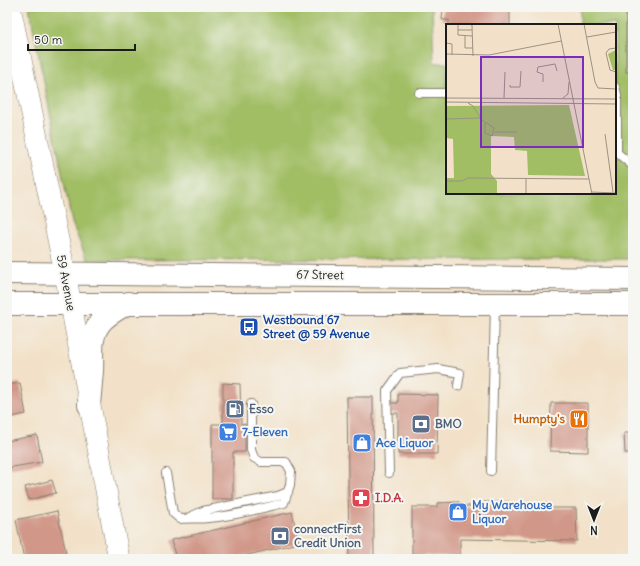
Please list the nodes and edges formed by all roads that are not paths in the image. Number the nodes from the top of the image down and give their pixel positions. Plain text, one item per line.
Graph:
1 (10, 7) edge
2 (616, 91) edge
3 (419, 93) dead end
4 (446, 93) edge
5 (616, 151) edge
6 (633, 166) edge
7 (7, 273) edge
8 (65, 273) junction
9 (633, 279) edge
10 (128, 303) junction
11 (7, 304) edge
12 (70, 304) junction
13 (494, 304) junction
14 (633, 304) edge
15 (458, 386) dead end
16 (251, 404) dead end
17 (89, 405) junction
18 (492, 471) dead end
19 (166, 473) dead end
20 (389, 473) dead end
21 (119, 559) edge

1 - 8 street, 59 Avenue
2 - 5 lane
3 - 4 lane
5 - 6 lane
7 - 8 main road, 67 Street
8 - 9 main road, 67 Street
8 - 12 street, 59 Avenue
10 - 12 main road
10 - 13 main road
10 - 17 main road
11 - 12 main road
12 - 17 street, 59 Avenue
13 - 14 main road
13 - 18 lane
15 - 20 lane
16 - 19 lane
17 - 21 street, 59 Avenue

